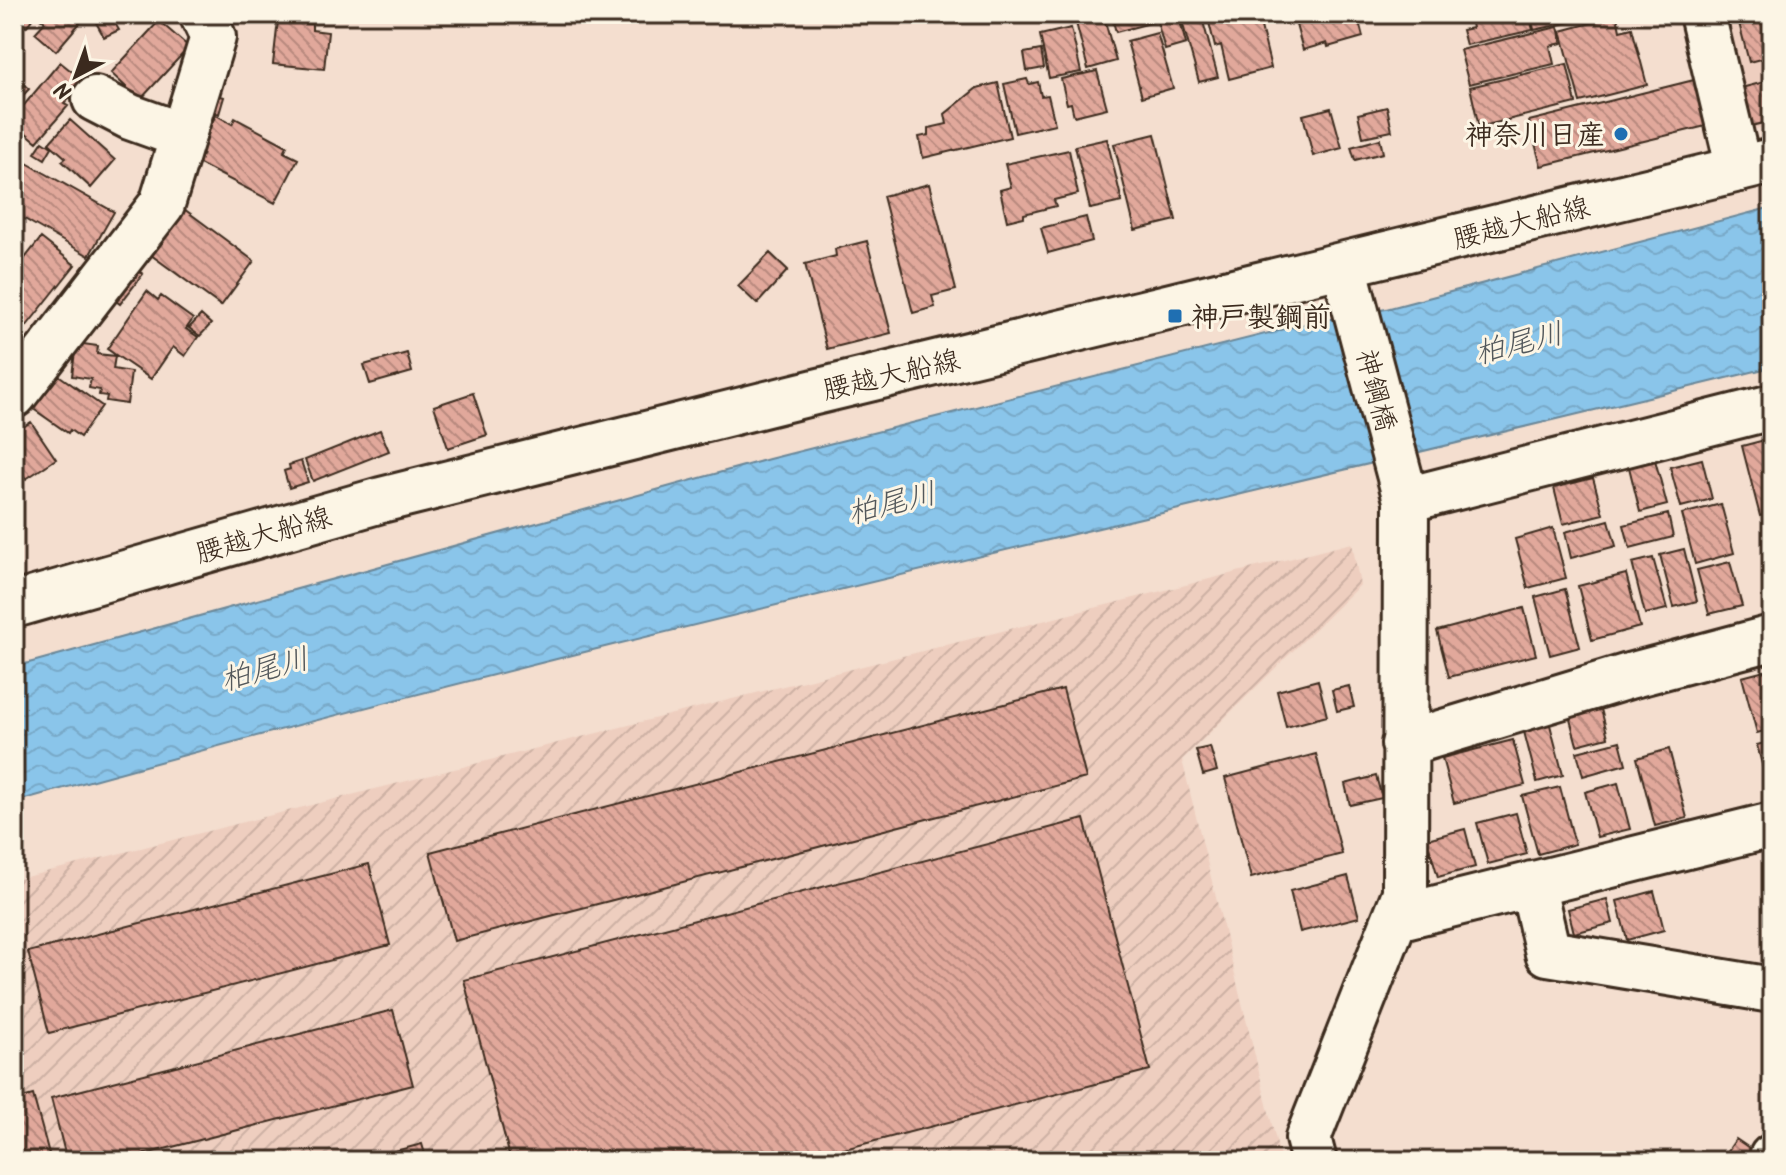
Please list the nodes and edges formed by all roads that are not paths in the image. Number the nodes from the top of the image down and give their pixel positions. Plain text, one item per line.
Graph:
1 (202, 14) edge
2 (1702, 14) edge
3 (95, 99) dead end
4 (183, 136) junction
5 (1756, 165) edge
6 (1349, 283) junction
7 (14, 395) edge
8 (1772, 407) edge
9 (1404, 490) junction
10 (14, 605) edge
11 (1772, 638) edge
12 (1404, 744) junction
13 (1772, 825) edge
14 (1532, 884) junction
15 (1397, 918) junction
16 (1772, 990) edge
17 (1314, 1161) edge

1 - 4 street
2 - 5 street
3 - 4 street
4 - 7 street
5 - 6 street, 腰越大船線
6 - 9 street, 神鋼橋
6 - 10 street, 腰越大船線
8 - 9 street
9 - 12 street, 神鋼橋
11 - 12 street
12 - 15 street, 神鋼橋
13 - 14 street
14 - 15 street
14 - 16 street
15 - 17 street, 神鋼橋

